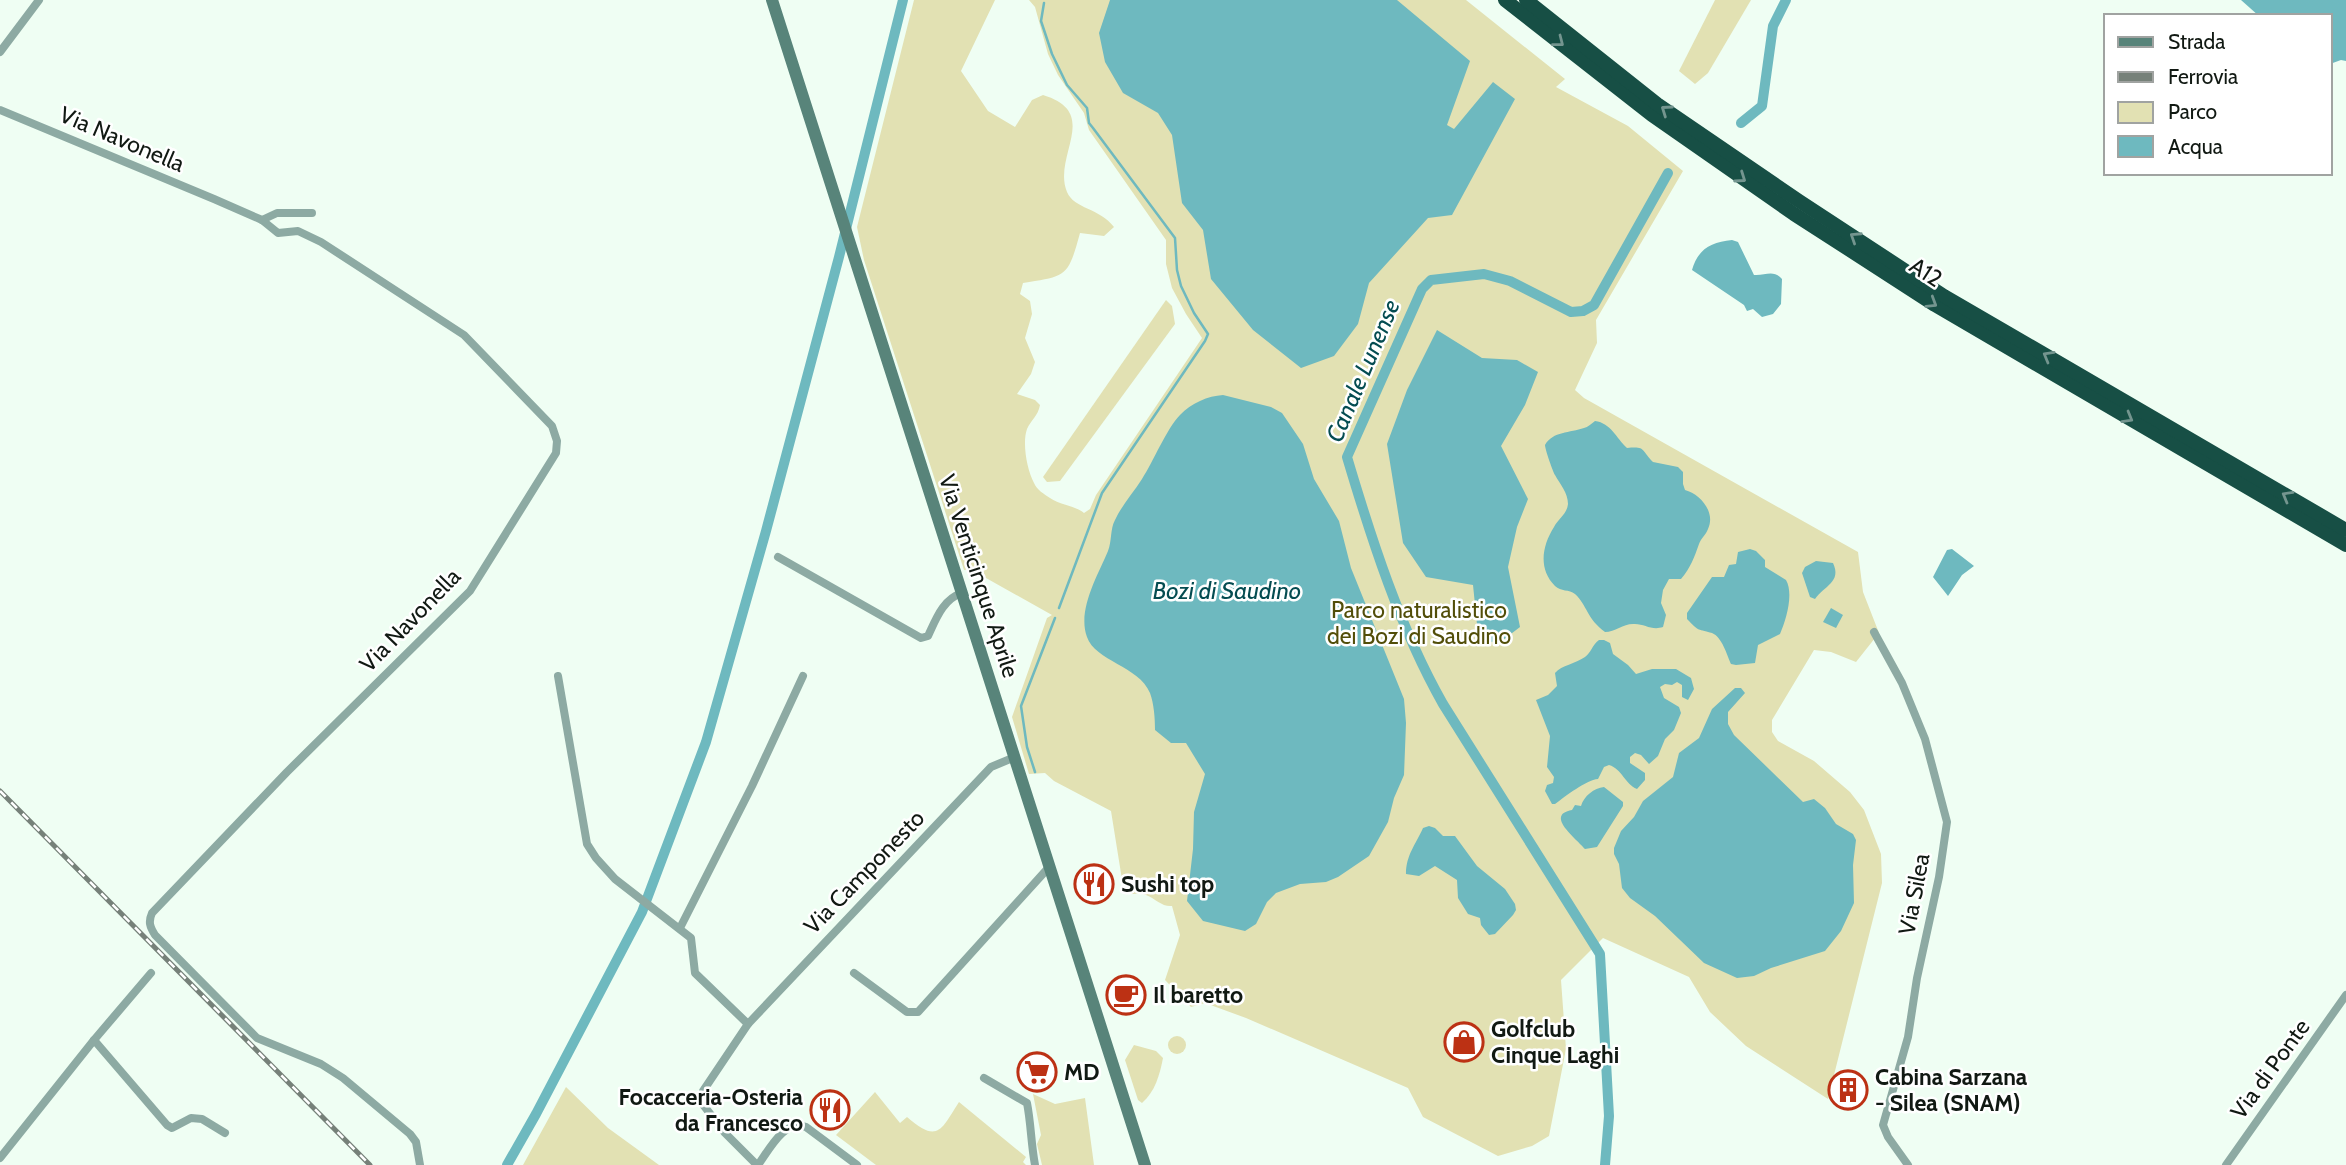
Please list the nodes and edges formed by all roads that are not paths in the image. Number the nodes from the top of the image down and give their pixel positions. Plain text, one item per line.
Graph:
1 (39, 0) edge
2 (772, 0) edge
3 (1505, 0) edge
4 (1526, 0) edge
5 (0, 52) edge
6 (0, 110) edge
7 (312, 213) dead end
8 (265, 222) junction
9 (2346, 530) edge
10 (2346, 545) edge
11 (778, 557) dead end
12 (962, 593) junction
13 (1874, 632) dead end
14 (558, 676) dead end
15 (803, 676) dead end
16 (1015, 757) junction
17 (1050, 866) junction
18 (680, 928) junction
19 (151, 973) dead end
20 (854, 973) dead end
21 (2346, 995) edge
22 (748, 1024) junction
23 (94, 1040) junction
24 (984, 1078) dead end
25 (225, 1133) dead end
26 (0, 1158) edge
27 (421, 1165) edge
28 (758, 1165) edge
29 (857, 1165) edge
30 (1035, 1165) edge
31 (1145, 1165) edge
32 (1908, 1165) edge
33 (2226, 1165) edge

1 - 5 street
2 - 12 main road, Via Venticinque Aprile
3 -> 10 highway, A12 / A12
9 -> 4 highway, A12 / A12
6 - 8 street, Via Navonella
7 - 8 street
8 - 27 street, Via Navonella
11 - 12 street
12 - 16 main road, Via Venticinque Aprile
13 - 32 street, Via Silea
14 - 18 street
15 - 18 street
16 - 17 main road, Via Venticinque Aprile
16 - 22 street, Via Camponesto
17 - 20 street
17 - 31 main road, Via Venticinque Aprile
18 - 22 street
19 - 23 street
21 - 33 street, Via di Ponte
22 - 28 street, Via Camponesto
23 - 25 street
23 - 26 street
24 - 30 street
28 - 29 street

